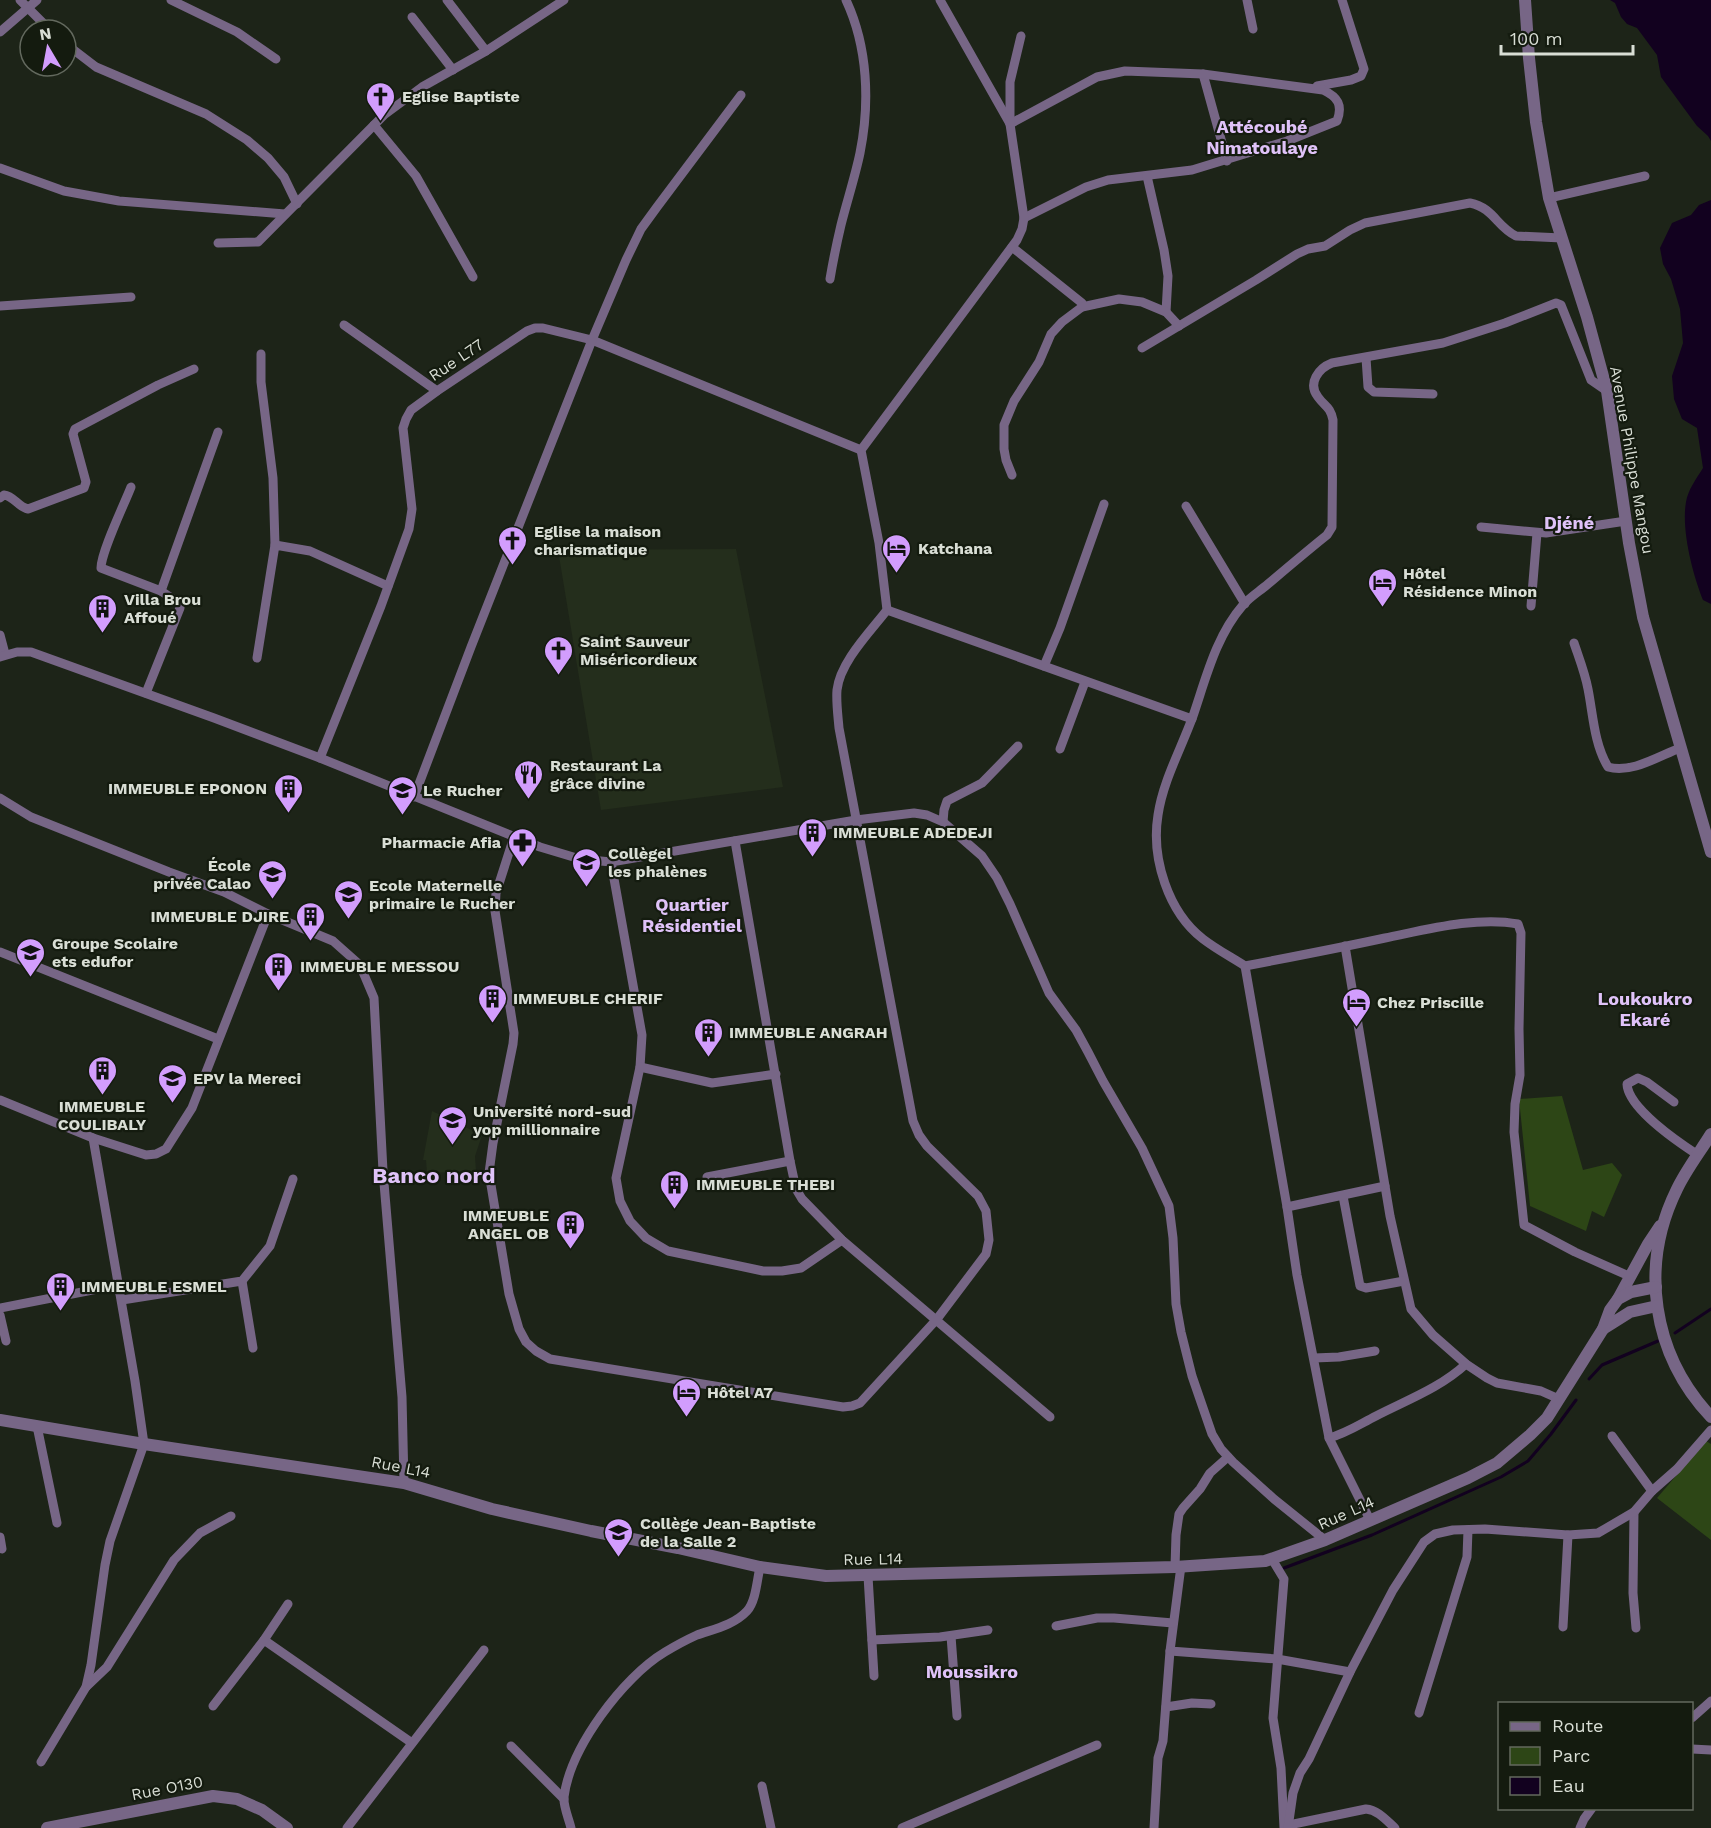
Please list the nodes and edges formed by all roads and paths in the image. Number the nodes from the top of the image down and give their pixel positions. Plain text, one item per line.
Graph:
1 (20, 0) edge
2 (37, 0) edge
3 (171, 0) edge
4 (447, 0) edge
5 (564, 0) edge
6 (846, 0) edge
7 (940, 0) edge
8 (1247, 0) edge
9 (1342, 0) edge
10 (1526, 0) edge
11 (28, 9) junction
12 (412, 17) dead end
13 (37, 18) edge
14 (1253, 29) dead end
15 (0, 32) edge
16 (1021, 36) dead end
17 (486, 51) junction
18 (78, 53) edge
19 (276, 58) dead end
20 (453, 70) junction
21 (1203, 74) junction
22 (1309, 88) junction
23 (741, 94) dead end
24 (374, 124) junction
25 (1010, 124) junction
26 (1227, 161) junction
27 (0, 168) edge
28 (1147, 176) junction
29 (1645, 176) dead end
30 (1549, 198) junction
31 (297, 204) junction
32 (285, 214) junction
33 (1024, 218) junction
34 (1562, 238) junction
35 (218, 243) dead end
36 (1012, 247) junction
37 (473, 277) dead end
38 (830, 279) dead end
39 (131, 297) dead end
40 (0, 306) edge
41 (1082, 307) junction
42 (1166, 312) junction
43 (344, 325) dead end
44 (1179, 326) junction
45 (592, 340) junction
46 (1142, 348) dead end
47 (261, 354) dead end
48 (1366, 358) junction
49 (194, 369) dead end
50 (437, 391) junction
51 (1607, 391) junction
52 (1433, 394) dead end
53 (218, 432) dead end
54 (861, 450) junction
55 (1012, 476) dead end
56 (131, 487) dead end
57 (0, 498) edge
58 (1104, 504) dead end
59 (1186, 506) dead end
60 (1626, 521) junction
61 (1481, 527) dead end
62 (1537, 533) junction
63 (275, 546) junction
64 (388, 586) junction
65 (161, 591) junction
66 (1245, 604) junction
67 (1531, 606) dead end
68 (887, 610) junction
69 (0, 635) edge
70 (1574, 643) dead end
71 (3, 656) edge
72 (257, 658) dead end
73 (1044, 666) junction
74 (1085, 682) junction
75 (146, 693) junction
76 (1192, 719) junction
77 (1018, 746) dead end
78 (1680, 748) junction
79 (1060, 749) dead end
80 (320, 758) junction
81 (414, 797) junction
82 (0, 798) edge
83 (856, 820) junction
84 (943, 822) junction
85 (514, 837) junction
86 (735, 841) junction
87 (1711, 852) edge
88 (611, 862) junction
89 (268, 914) junction
90 (1345, 946) junction
91 (0, 952) edge
92 (1245, 966) junction
93 (218, 1039) junction
94 (640, 1067) junction
95 (776, 1074) junction
96 (0, 1100) edge
97 (1674, 1102) dead end
98 (1711, 1134) edge
99 (93, 1138) junction
100 (1698, 1155) junction
101 (790, 1161) junction
102 (707, 1177) dead end
103 (293, 1179) dead end
104 (1385, 1186) junction
105 (1343, 1196) junction
106 (1287, 1207) junction
107 (1666, 1217) junction
108 (842, 1240) junction
109 (1629, 1276) junction
110 (242, 1281) junction
111 (1404, 1281) junction
112 (118, 1285) junction
113 (1656, 1287) junction
114 (1618, 1299) junction
115 (122, 1300) junction
116 (1657, 1306) junction
117 (0, 1308) edge
118 (0, 1315) edge
119 (937, 1319) junction
120 (1603, 1329) junction
121 (6, 1341) dead end
122 (253, 1348) dead end
123 (1375, 1351) dead end
124 (1314, 1358) junction
125 (1466, 1364) junction
126 (1559, 1399) junction
127 (1050, 1417) dead end
128 (1711, 1417) edge
129 (0, 1420) edge
130 (37, 1426) junction
131 (1711, 1430) edge
132 (1612, 1436) dead end
133 (1329, 1438) junction
134 (144, 1444) junction
135 (1228, 1457) junction
136 (404, 1483) junction
137 (1652, 1491) junction
138 (1634, 1512) junction
139 (231, 1516) dead end
140 (1370, 1520) junction
141 (57, 1523) dead end
142 (1468, 1530) junction
143 (1568, 1534) junction
144 (0, 1537) edge
145 (1325, 1540) junction
146 (2, 1549) dead end
147 (1272, 1559) junction
148 (1178, 1566) junction
149 (760, 1567) junction
150 (868, 1576) junction
151 (288, 1604) dead end
152 (1173, 1623) junction
153 (1056, 1626) dead end
154 (1563, 1627) dead end
155 (1636, 1628) dead end
156 (988, 1630) dead end
157 (951, 1636) junction
158 (264, 1640) junction
159 (872, 1640) junction
160 (484, 1650) dead end
161 (1170, 1651) junction
162 (1276, 1659) junction
163 (1350, 1672) junction
164 (874, 1676) dead end
165 (86, 1687) junction
166 (1711, 1701) edge
167 (1211, 1704) dead end
168 (213, 1706) dead end
169 (1166, 1707) junction
170 (1419, 1713) dead end
171 (957, 1716) dead end
172 (1693, 1717) edge
173 (412, 1743) junction
174 (1096, 1745) dead end
175 (511, 1746) dead end
176 (1693, 1749) edge
177 (1711, 1750) edge
178 (40, 1762) dead end
179 (762, 1786) dead end
180 (564, 1799) junction
181 (1591, 1810) edge
182 (1287, 1827) edge
183 (46, 1828) edge
184 (287, 1828) edge
185 (347, 1828) edge
186 (571, 1828) edge
187 (771, 1828) edge
188 (902, 1828) edge
189 (1154, 1828) edge
190 (1395, 1828) edge
191 (1580, 1828) edge

1 - 11 street
2 - 11 street
3 - 19 street
4 - 17 street
5 - 17 street
6 - 38 street
7 - 25 street
8 - 14 street
9 - 22 street
10 - 30 street, Avenue Philippe Mangou
11 - 13 street
11 - 15 street
12 - 20 street
16 - 25 street
17 - 20 street
18 - 31 street
20 - 24 street
21 - 22 street
21 - 25 street
21 - 26 street
22 - 26 street
23 - 45 street
24 - 31 street
24 - 37 street
25 - 33 street
26 - 28 street
27 - 32 street
28 - 33 street
28 - 42 street
29 - 30 street
30 - 34 street, Avenue Philippe Mangou
31 - 32 street
32 - 35 street
33 - 36 street
34 - 44 street
34 - 51 street, Avenue Philippe Mangou
36 - 41 street
36 - 54 street
39 - 40 street
41 - 42 street
41 - 55 street
42 - 44 street
43 - 50 street
44 - 46 street
45 - 50 street, Rue L77
45 - 54 street, Rue L77
45 - 81 street
47 - 63 street
48 - 51 street
48 - 52 street
48 - 66 street
49 - 57 street
50 - 64 street, Rue L77
51 - 60 street, Avenue Philippe Mangou
53 - 65 street
54 - 68 street
56 - 65 street
58 - 73 street
59 - 66 street
60 - 62 street
60 - 78 street, Avenue Philippe Mangou
61 - 62 street
62 - 67 street
63 - 64 street
63 - 72 street
64 - 80 street, Rue L77
65 - 75 street
66 - 76 street
68 - 73 street
68 - 83 street
69 - 71 street
70 - 78 street
71 - 75 street
73 - 74 street
74 - 76 street
74 - 79 street
75 - 80 street
76 - 92 street
77 - 84 street
78 - 87 street, Avenue Philippe Mangou
80 - 81 street
81 - 85 street
82 - 89 street
83 - 84 street
83 - 86 street
83 - 119 street
84 - 135 street
85 - 88 street
85 - 119 street
86 - 88 street
86 - 95 street
88 - 94 street
89 - 93 street
89 - 136 street
90 - 92 street
90 - 104 street
90 - 109 street
91 - 93 street
92 - 106 street
93 - 99 street
94 - 95 street
94 - 108 street
95 - 101 street
96 - 99 street
97 - 100 street
98 - 100 street
99 - 112 street
100 - 107 street
101 - 102 street
101 - 108 street
103 - 110 street
104 - 105 street
104 - 111 street
105 - 106 street
105 - 111 street
106 - 124 street
107 - 109 street, Rue L14
107 - 113 street
108 - 119 street
109 - 114 street, Rue L14
110 - 115 street
110 - 122 street
111 - 125 street
112 - 115 street
112 - 117 street
113 - 114 street
113 - 116 street
114 - 120 street, Rue L14
115 - 134 street
116 - 120 street, Rue L14
116 - 128 street
118 - 121 street
119 - 127 street
120 - 126 street, Rue L14
123 - 124 street
124 - 133 street
125 - 126 street
125 - 133 street
126 - 140 street, Rue L14
129 - 130 street, Rue L14
130 - 134 street, Rue L14
130 - 141 street
131 - 137 street
132 - 137 street
133 - 140 street
134 - 136 street, Rue L14
134 - 165 street
135 - 145 street
135 - 148 street
136 - 149 street, Rue L14
137 - 138 street
138 - 143 street
138 - 155 street
139 - 165 street
140 - 145 street, Rue L14
142 - 143 street
142 - 163 street
142 - 170 street
143 - 154 street
144 - 146 street
145 - 147 street, Rue L14
147 - 148 street, Rue L14
147 - 162 street
148 - 150 street, Rue L14
148 - 152 street
149 - 150 street, Rue L14
149 - 180 street
150 - 159 street
151 - 158 street
152 - 153 street
152 - 161 street
156 - 157 street
157 - 159 street
157 - 171 street
158 - 168 street
158 - 173 street
159 - 164 street
160 - 173 street
161 - 162 street
161 - 169 street
162 - 163 street
162 - 182 street
163 - 182 street
165 - 178 street
166 - 172 street
167 - 169 street
169 - 189 street
173 - 185 street
174 - 188 street
175 - 180 street
176 - 177 street
179 - 187 street
180 - 186 street
181 - 191 street
182 - 190 street
183 - 184 street, Rue O130

